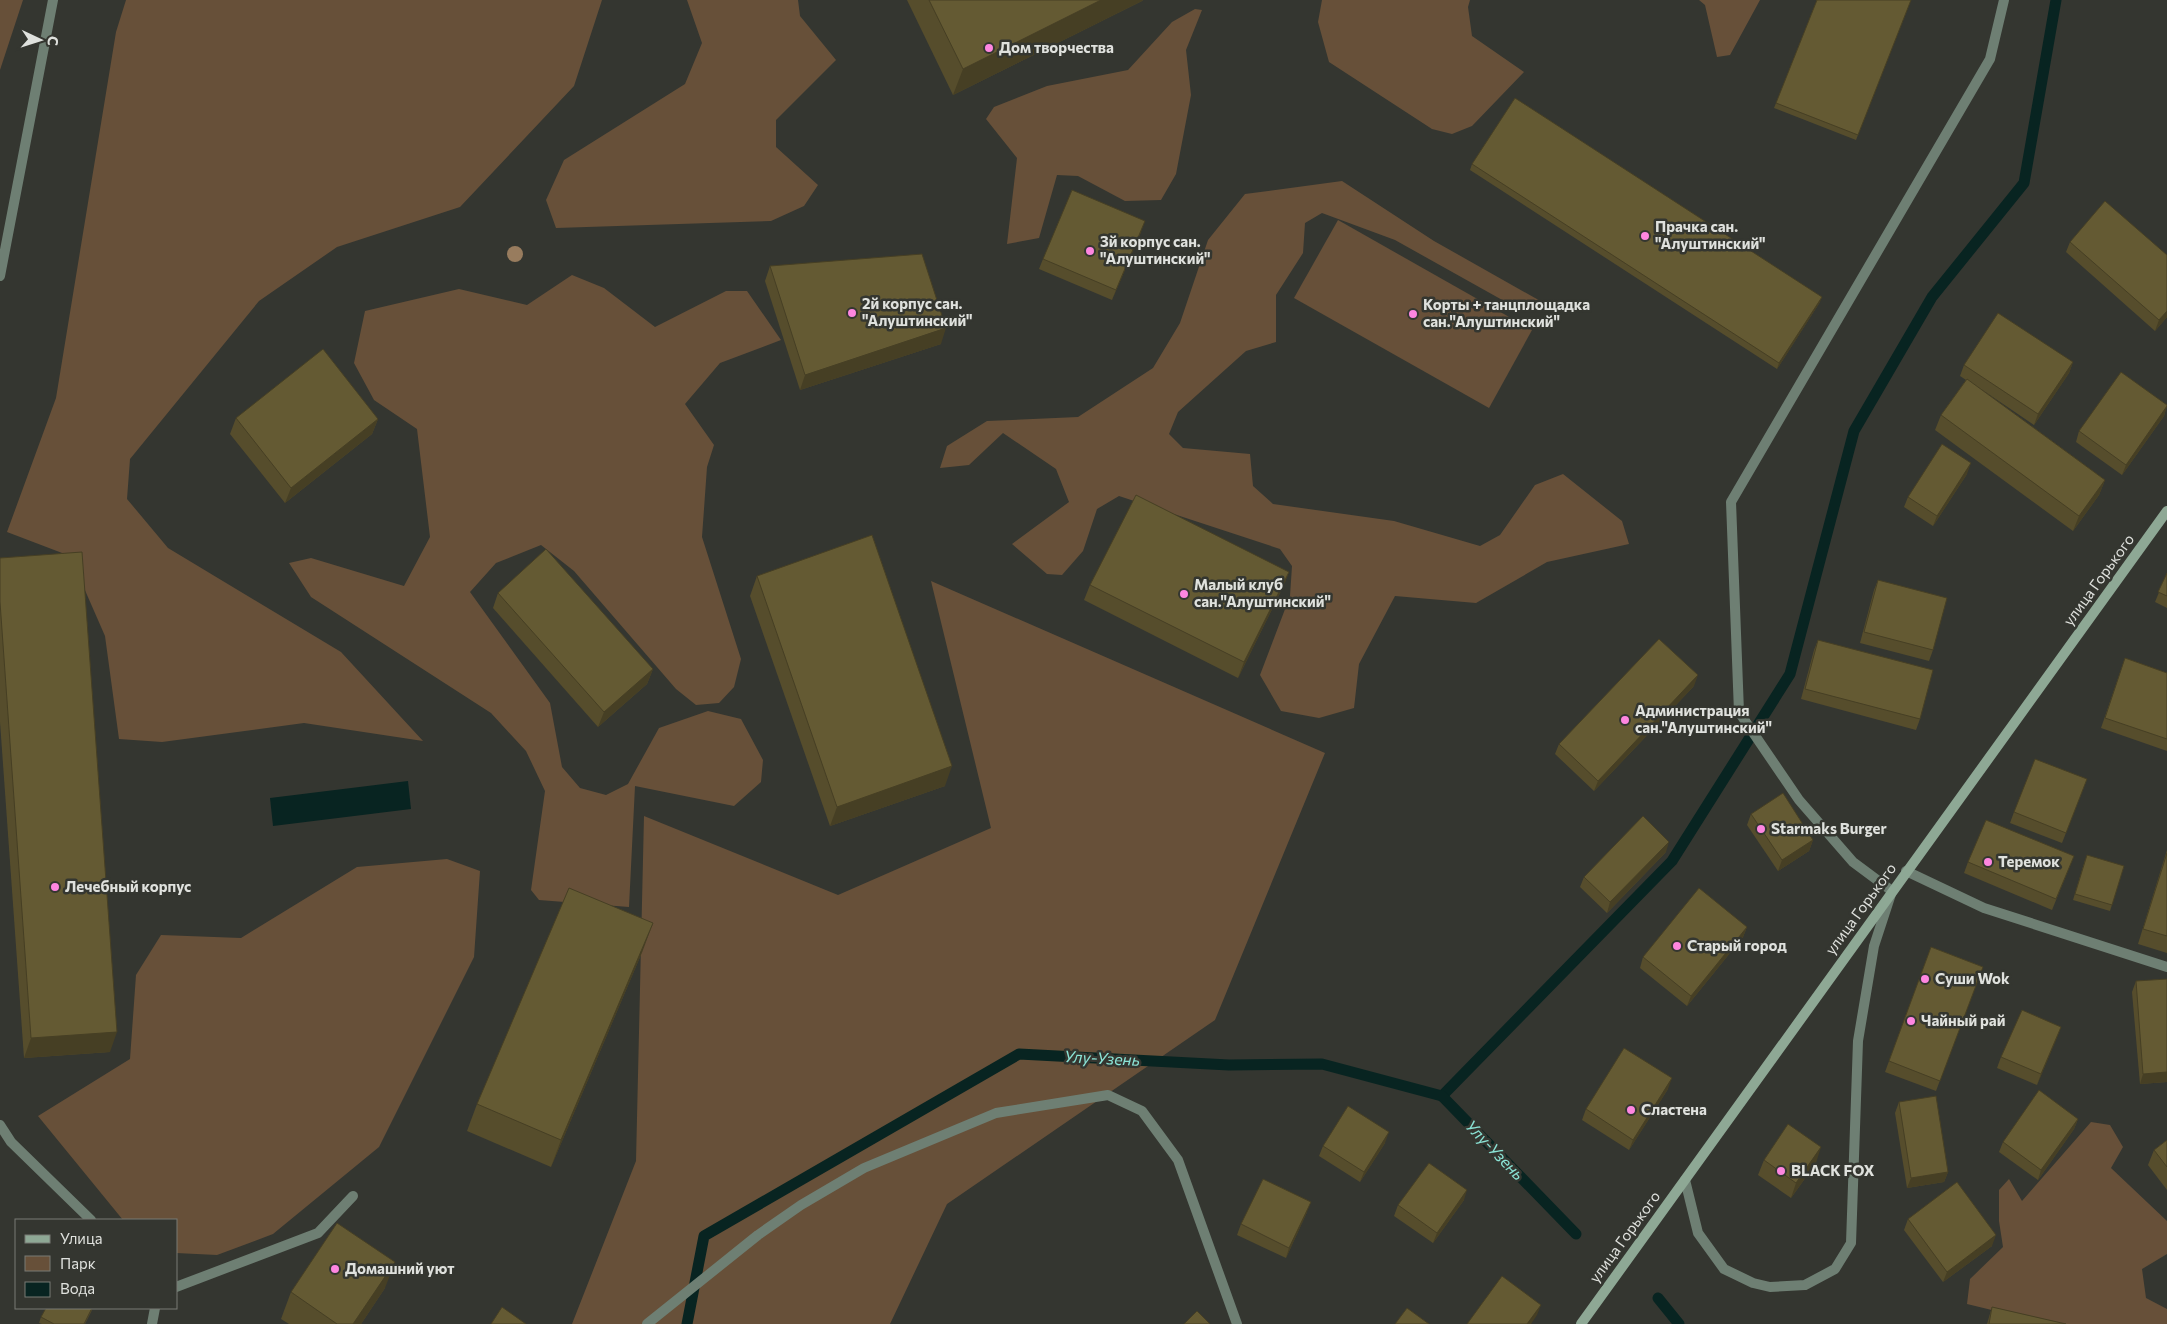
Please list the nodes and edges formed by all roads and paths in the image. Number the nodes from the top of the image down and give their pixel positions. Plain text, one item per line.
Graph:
1 (53, 0) edge
2 (2004, 0) edge
3 (0, 276) edge
4 (2167, 512) edge
5 (1906, 871) junction
6 (1892, 891) junction
7 (2167, 967) edge
8 (0, 1125) edge
9 (1685, 1180) junction
10 (353, 1196) dead end
11 (90, 1219) edge
12 (178, 1286) edge
13 (154, 1309) edge
14 (152, 1324) edge
15 (647, 1324) edge
16 (1237, 1324) edge
17 (1581, 1324) edge

1 - 3 street
2 - 6 street
4 - 5 main road, улица Горького
5 - 6 main road, улица Горького
5 - 7 street
6 - 9 main road, улица Горького
6 - 9 street
8 - 11 street
9 - 17 main road, улица Горького
10 - 12 street
13 - 14 street
15 - 16 street

